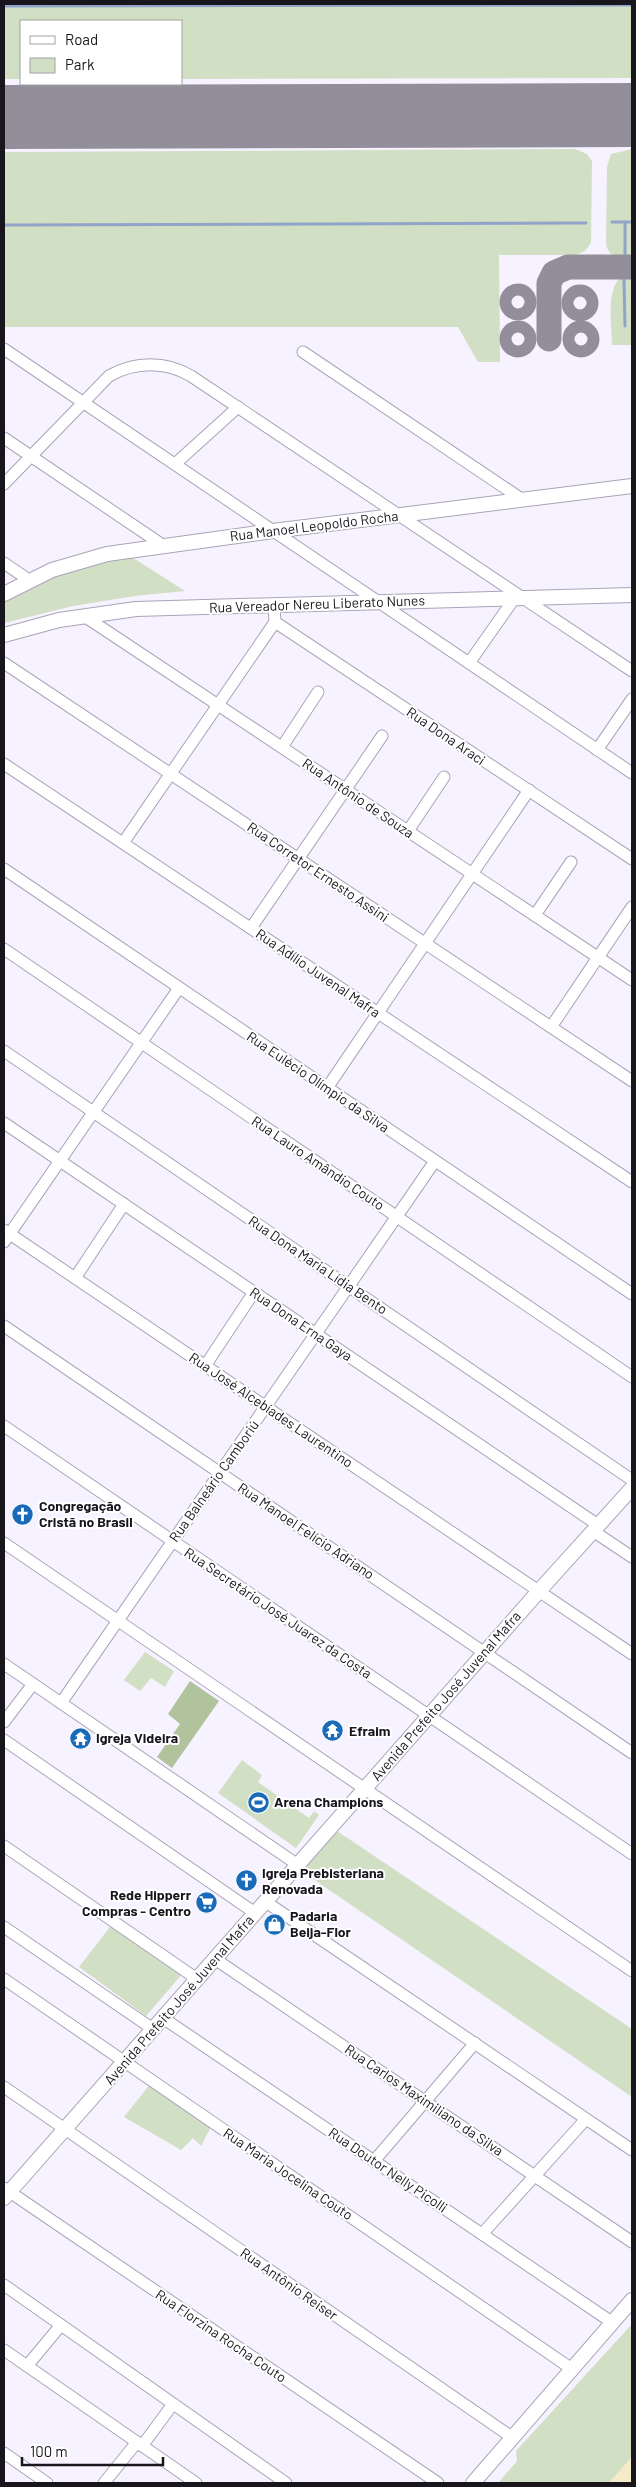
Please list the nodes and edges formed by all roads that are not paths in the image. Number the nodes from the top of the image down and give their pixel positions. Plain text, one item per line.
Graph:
1 (4, 349) edge
2 (303, 352) dead end
3 (83, 403) junction
4 (238, 407) junction
5 (4, 438) edge
6 (32, 457) junction
7 (175, 464) junction
8 (4, 484) edge
9 (632, 486) edge
10 (524, 500) junction
11 (399, 515) junction
12 (273, 531) junction
13 (164, 546) junction
14 (4, 562) edge
15 (29, 580) junction
16 (4, 594) edge
17 (632, 595) edge
18 (519, 599) junction
19 (380, 602) junction
20 (274, 605) junction
21 (84, 616) junction
22 (275, 622) junction
23 (4, 635) edge
24 (4, 663) edge
25 (469, 663) junction
26 (632, 672) edge
27 (318, 692) dead end
28 (632, 699) edge
29 (218, 705) junction
30 (382, 736) dead end
31 (282, 747) junction
32 (597, 750) junction
33 (4, 764) edge
34 (170, 774) junction
35 (632, 774) edge
36 (444, 776) dead end
37 (345, 789) junction
38 (529, 790) junction
39 (408, 831) junction
40 (124, 843) junction
41 (298, 859) junction
42 (632, 859) edge
43 (571, 862) dead end
44 (4, 869) edge
45 (472, 874) junction
46 (632, 907) edge
47 (535, 915) junction
48 (251, 928) junction
49 (425, 943) junction
50 (4, 949) edge
51 (598, 957) junction
52 (632, 980) edge
53 (180, 988) junction
54 (378, 1013) junction
55 (551, 1027) junction
56 (141, 1043) junction
57 (4, 1051) edge
58 (632, 1081) edge
59 (327, 1088) junction
60 (94, 1112) junction
61 (4, 1123) edge
62 (435, 1160) junction
63 (60, 1161) junction
64 (632, 1181) edge
65 (124, 1204) junction
66 (396, 1216) junction
67 (6, 1235) edge
68 (75, 1278) junction
69 (349, 1286) junction
70 (254, 1292) junction
71 (632, 1294) edge
72 (4, 1326) edge
73 (316, 1334) junction
74 (205, 1366) junction
75 (632, 1377) edge
76 (265, 1406) junction
77 (4, 1426) edge
78 (220, 1472) junction
79 (632, 1480) edge
80 (632, 1488) edge
81 (596, 1528) junction
82 (172, 1541) junction
83 (4, 1543) edge
84 (632, 1557) edge
85 (539, 1591) junction
86 (118, 1620) junction
87 (484, 1653) junction
88 (632, 1654) edge
89 (4, 1664) edge
90 (34, 1684) junction
91 (61, 1703) junction
92 (429, 1716) junction
93 (4, 1722) edge
94 (4, 1740) edge
95 (632, 1753) edge
96 (365, 1789) junction
97 (4, 1846) edge
98 (632, 1854) edge
99 (298, 1865) junction
100 (266, 1902) junction
101 (255, 1913) junction
102 (4, 1927) edge
103 (215, 1959) junction
104 (632, 1970) edge
105 (4, 1979) edge
106 (197, 1979) junction
107 (163, 2018) junction
108 (153, 2030) junction
109 (475, 2043) junction
110 (124, 2062) junction
111 (4, 2087) edge
112 (425, 2101) junction
113 (586, 2119) junction
114 (65, 2129) junction
115 (632, 2150) edge
116 (374, 2161) junction
117 (534, 2176) junction
118 (6, 2192) edge
119 (482, 2234) junction
120 (632, 2242) edge
121 (4, 2285) edge
122 (632, 2300) edge
123 (613, 2322) junction
124 (61, 2325) junction
125 (4, 2350) edge
126 (28, 2366) junction
127 (572, 2369) junction
128 (173, 2404) junction
129 (513, 2438) junction
130 (139, 2444) junction
131 (4, 2453) edge
132 (281, 2482) edge
133 (48, 2483) edge
134 (104, 2483) edge
135 (196, 2483) edge
136 (438, 2483) edge
137 (473, 2483) edge

1 - 3 street
2 - 10 street
3 - 4 street
3 - 6 street
3 - 7 street
4 - 7 street
4 - 11 street
5 - 6 street
6 - 8 street
6 - 13 street
7 - 12 street
9 - 10 main road, Rua Manoel Leopoldo Rocha
10 - 11 main road, Rua Manoel Leopoldo Rocha
11 - 12 main road, Rua Manoel Leopoldo Rocha
11 - 18 street
12 - 13 main road, Rua Manoel Leopoldo Rocha
12 - 19 street
13 - 15 main road, Rua Manoel Leopoldo Rocha
14 - 15 street
15 - 16 main road, Rua Manoel Leopoldo Rocha
17 - 18 main road, Rua Vereador Nereu Liberato Nunes
18 - 19 main road, Rua Vereador Nereu Liberato Nunes
18 - 25 street
18 - 26 street
19 - 20 main road, Rua Vereador Nereu Liberato Nunes
19 - 25 street
20 - 21 main road, Rua Vereador Nereu Liberato Nunes
20 - 22 street
21 - 23 main road, Rua Vereador Nereu Liberato Nunes
21 - 29 street, Rua Antônio de Souza
22 - 29 street
22 - 38 street, Rua Dona Araci
24 - 34 street, Rua Corretor Ernesto Assini
25 - 32 street
27 - 31 street
28 - 32 street
29 - 31 street, Rua Antônio de Souza
29 - 34 street
30 - 37 street
31 - 37 street, Rua Antônio de Souza
32 - 35 street
33 - 40 street, Rua Adílio Juvenal Mafra
34 - 40 street
34 - 41 street, Rua Corretor Ernesto Assini
36 - 39 street
37 - 39 street, Rua Antônio de Souza
37 - 41 street
38 - 42 street, Rua Dona Araci
38 - 45 street
39 - 45 street, Rua Antônio de Souza
40 - 48 street, Rua Adílio Juvenal Mafra
41 - 48 street
41 - 49 street, Rua Corretor Ernesto Assini
43 - 47 street
44 - 53 street, Rua Eulécio Olímpio da Silva
45 - 47 street, Rua Antônio de Souza
45 - 49 street
46 - 51 street
47 - 51 street, Rua Antônio de Souza
48 - 54 street, Rua Adílio Juvenal Mafra
49 - 54 street
49 - 55 street, Rua Corretor Ernesto Assini
50 - 56 street, Rua Lauro Amândio Couto
51 - 52 street, Rua Antônio de Souza
51 - 55 street
53 - 56 street
53 - 59 street, Rua Eulécio Olímpio da Silva
54 - 59 street
54 - 64 street, Rua Adílio Juvenal Mafra
55 - 58 street, Rua Corretor Ernesto Assini
56 - 60 street
56 - 66 street, Rua Lauro Amândio Couto
57 - 60 street, Rua Dona Maria Lídia Bento
59 - 62 street, Rua Eulécio Olímpio da Silva
60 - 63 street
60 - 69 street, Rua Dona Maria Lídia Bento
61 - 63 street, Rua Dona Erna Gaya
62 - 66 street, Rua Balneário Camboriú
62 - 71 street, Rua Eulécio Olímpio da Silva
63 - 65 street, Rua Dona Erna Gaya
63 - 67 street
65 - 68 street
65 - 70 street, Rua Dona Erna Gaya
66 - 69 street, Rua Balneário Camboriú
66 - 75 street, Rua Lauro Amândio Couto
67 - 68 street, Rua José Alcebíades Laurentino
68 - 74 street, Rua José Alcebíades Laurentino
69 - 73 street, Rua Balneário Camboriú
69 - 79 street, Rua Dona Maria Lídia Bento
70 - 73 street, Rua Dona Erna Gaya
70 - 74 street
72 - 78 street, Rua Manoel Felício Adriano
73 - 76 street, Rua Balneário Camboriú
73 - 81 street, Rua Dona Erna Gaya
74 - 76 street, Rua José Alcebíades Laurentino
76 - 78 street, Rua Balneário Camboriú
76 - 85 street, Rua José Alcebíades Laurentino
77 - 82 street, Rua Secretário José Juarez da Costa
78 - 82 street, Rua Balneário Camboriú
78 - 87 street, Rua Manoel Felício Adriano
80 - 81 main road, Avenida Prefeito José Juvenal Mafra
81 - 84 street, Rua Dona Erna Gaya
81 - 85 main road, Avenida Prefeito José Juvenal Mafra
82 - 86 street, Rua Balneário Camboriú
82 - 92 street, Rua Secretário José Juarez da Costa
83 - 86 street
85 - 87 main road, Avenida Prefeito José Juvenal Mafra
85 - 88 street, Rua José Alcebíades Laurentino
86 - 91 street, Rua Balneário Camboriú
86 - 96 street
87 - 92 main road, Avenida Prefeito José Juvenal Mafra
87 - 95 street, Rua Manoel Felício Adriano
89 - 90 street
90 - 91 street
90 - 93 street
91 - 99 street
92 - 96 main road, Avenida Prefeito José Juvenal Mafra
92 - 98 street, Rua Secretário José Juarez da Costa
94 - 101 street
96 - 99 main road, Avenida Prefeito José Juvenal Mafra
96 - 104 street
97 - 106 street
99 - 100 main road, Avenida Prefeito José Juvenal Mafra
100 - 101 main road, Avenida Prefeito José Juvenal Mafra
100 - 109 street
101 - 103 main road, Avenida Prefeito José Juvenal Mafra
102 - 108 street
103 - 106 main road, Avenida Prefeito José Juvenal Mafra
103 - 112 street, Rua Carlos Maximiliano da Silva
105 - 110 street, Rua Maria Jocelina Couto
106 - 107 main road, Avenida Prefeito José Juvenal Mafra
107 - 108 main road, Avenida Prefeito José Juvenal Mafra
107 - 116 street, Rua Doutor Nelly Picolli
108 - 110 main road, Avenida Prefeito José Juvenal Mafra
109 - 112 street
109 - 113 street
110 - 114 main road, Avenida Prefeito José Juvenal Mafra
110 - 127 street, Rua Maria Jocelina Couto
111 - 114 street, Rua Antônio Reiser
112 - 116 street
112 - 117 street, Rua Carlos Maximiliano da Silva
113 - 115 street
113 - 117 street
114 - 118 main road, Avenida Prefeito José Juvenal Mafra
114 - 129 street, Rua Antônio Reiser
116 - 119 street, Rua Doutor Nelly Picolli
117 - 119 street
117 - 120 street, Rua Carlos Maximiliano da Silva
118 - 136 street, Rua Florzina Rocha Couto
119 - 123 street, Rua Doutor Nelly Picolli
121 - 124 street
122 - 123 main road
123 - 127 main road
124 - 126 street
124 - 128 street
125 - 126 street
126 - 130 street
127 - 129 main road
128 - 130 street
128 - 132 street
129 - 137 main road
130 - 134 street
130 - 135 street
131 - 133 street

